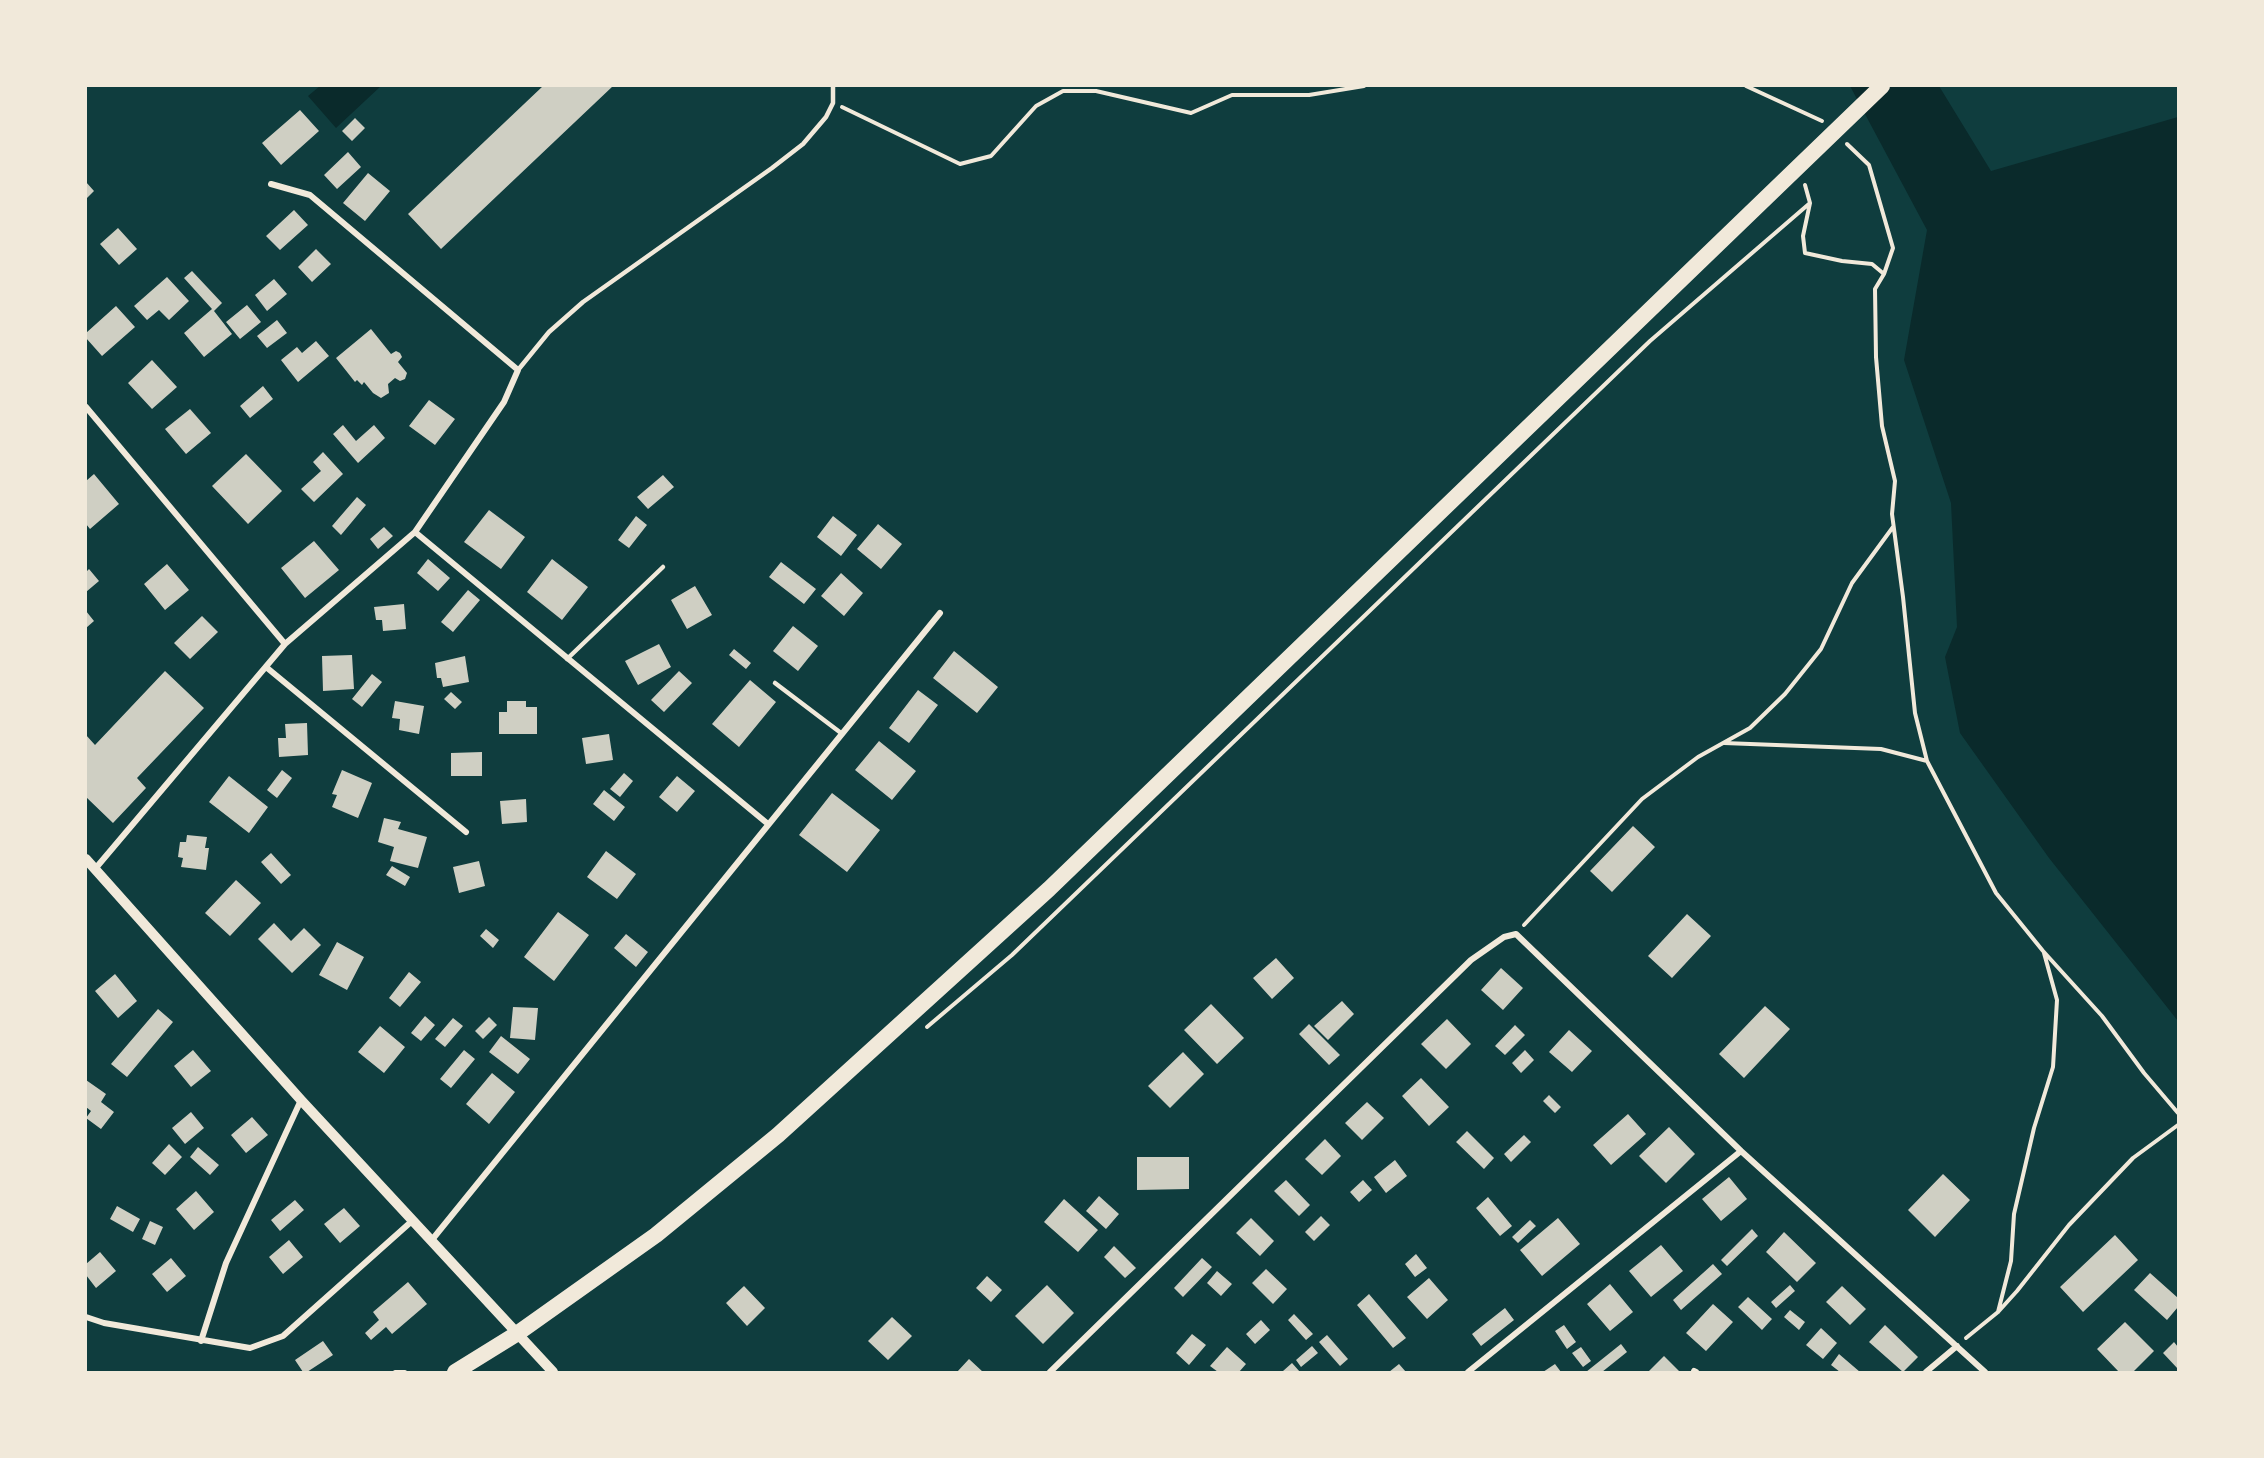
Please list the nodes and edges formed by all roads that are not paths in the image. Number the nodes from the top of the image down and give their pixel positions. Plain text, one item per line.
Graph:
1 (833, 86) edge
2 (1882, 86) edge
3 (271, 184) dead end
4 (519, 370) junction
5 (86, 407) edge
6 (416, 532) junction
7 (663, 567) dead end
8 (940, 613) dead end
9 (285, 644) junction
10 (567, 659) junction
11 (266, 667) junction
12 (775, 683) dead end
13 (841, 733) junction
14 (768, 824) junction
15 (466, 832) dead end
16 (86, 859) edge
17 (94, 869) junction
18 (301, 1100) junction
19 (1741, 1151) junction
20 (412, 1221) junction
21 (431, 1241) junction
22 (86, 1317) edge
23 (518, 1333) junction
24 (201, 1341) junction
25 (1957, 1346) junction
26 (455, 1372) edge
27 (553, 1372) edge
28 (1050, 1372) edge
29 (1468, 1372) edge
30 (1926, 1372) edge
31 (1985, 1372) edge

1 - 4 lane
2 - 23 highway
3 - 4 street
4 - 6 street
5 - 9 street
6 - 9 street
6 - 10 street
7 - 10 lane
8 - 13 street
9 - 11 street
10 - 14 street
11 - 15 street
11 - 17 street
12 - 13 lane
13 - 14 street
14 - 21 street
16 - 17 street
17 - 18 street
18 - 20 street
18 - 24 street
19 - 25 street
19 - 28 street
19 - 29 street
20 - 21 street
20 - 24 street
21 - 23 street
22 - 24 street
23 - 26 highway
23 - 27 street
25 - 30 street
25 - 31 street

